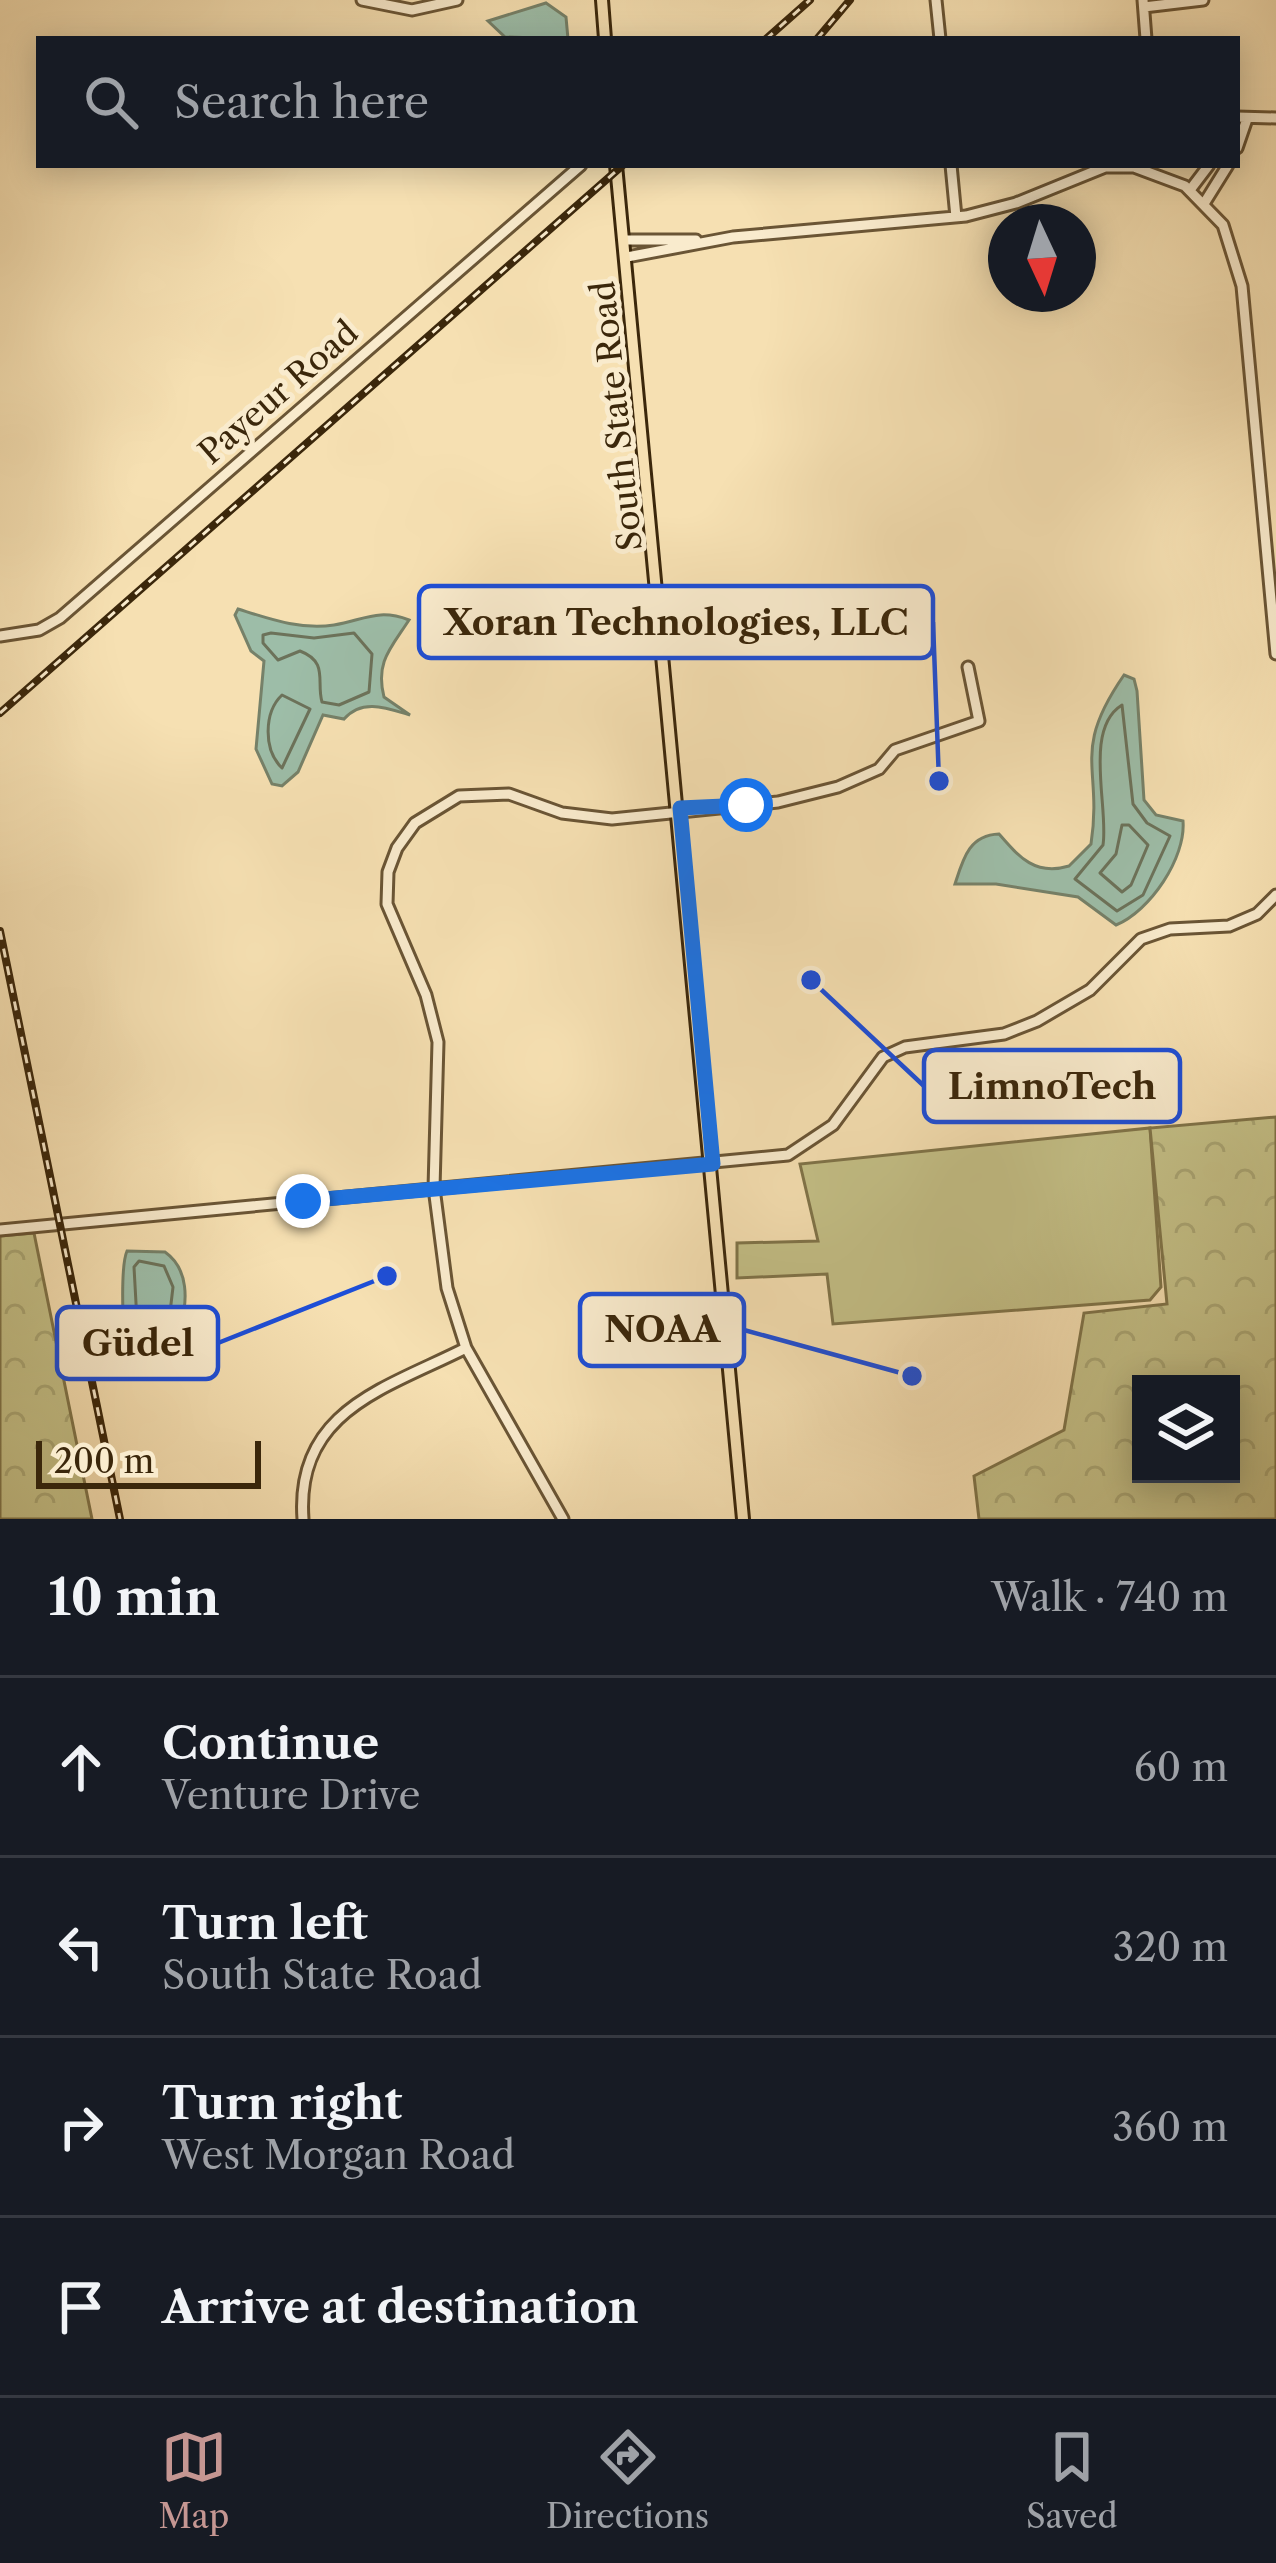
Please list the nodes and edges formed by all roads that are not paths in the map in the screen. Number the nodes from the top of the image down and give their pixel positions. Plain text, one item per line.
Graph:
1 (362, 0) edge
2 (457, 0) edge
3 (602, 0) edge
4 (936, 0) edge
5 (1203, 0) edge
6 (1143, 3) edge
7 (605, 36) edge
8 (940, 36) edge
9 (1146, 36) edge
10 (1242, 118) edge
11 (1276, 118) edge
12 (577, 168) edge
13 (616, 168) edge
14 (951, 168) edge
15 (1102, 168) edge
16 (1113, 168) edge
17 (1207, 168) edge
18 (1226, 168) edge
19 (1190, 190) junction
20 (1205, 202) junction
21 (956, 217) junction
22 (625, 240) junction
23 (701, 241) junction
24 (627, 257) junction
25 (0, 637) edge
26 (1276, 655) edge
27 (968, 667) dead end
28 (680, 808) junction
29 (1276, 896) edge
30 (713, 1164) junction
31 (434, 1189) junction
32 (0, 1230) edge
33 (466, 1348) junction
34 (303, 1519) edge
35 (563, 1519) edge
36 (743, 1519) edge

1 - 2 street
3 - 7 main road
4 - 8 street
5 - 6 street
6 - 9 street
10 - 11 street
12 - 25 street, Payeur Road
13 - 22 main road, South State Road
14 - 21 street
15 - 21 street
16 - 19 street
17 - 19 street
18 - 20 street
19 - 20 street
20 - 26 street
21 - 23 street
22 - 23 street
22 - 24 main road, South State Road
23 - 24 street
24 - 28 main road, South State Road
27 - 28 street
28 - 30 main road, South State Road
28 - 31 street
29 - 30 street
30 - 31 street
30 - 36 main road, South State Road
31 - 32 street
31 - 33 street
33 - 34 street
33 - 35 street

